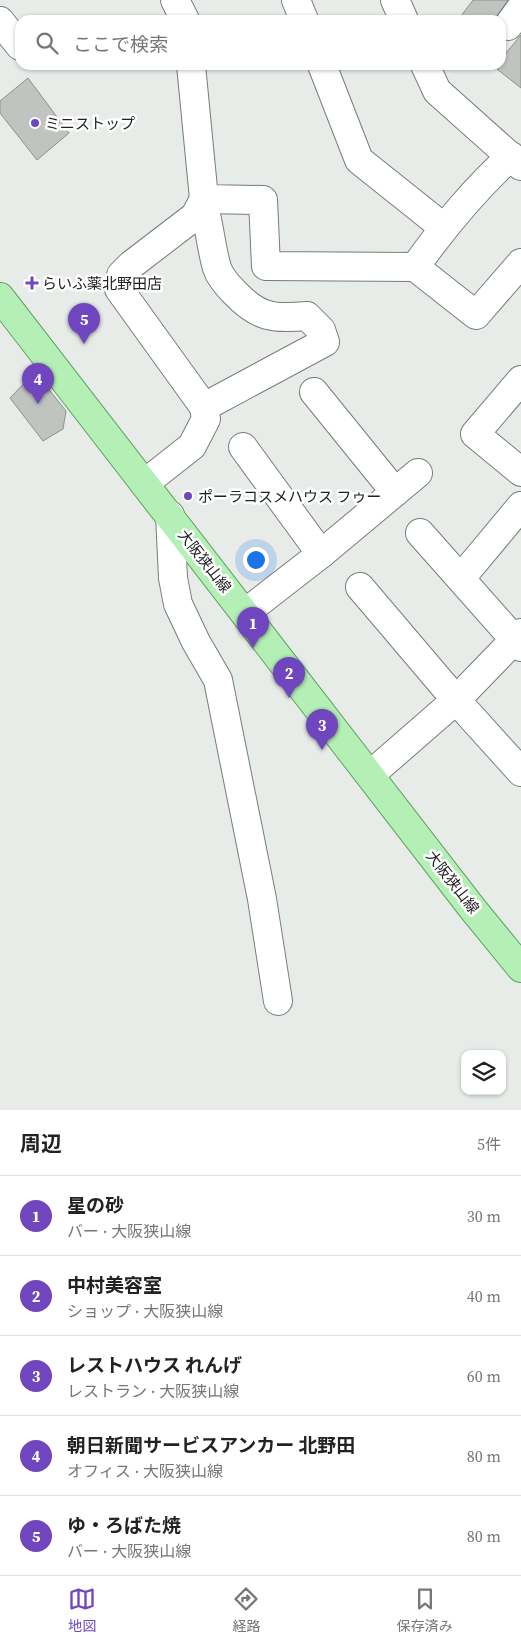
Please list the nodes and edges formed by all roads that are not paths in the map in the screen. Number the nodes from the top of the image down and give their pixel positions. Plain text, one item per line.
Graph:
1 (175, 0) edge
2 (296, 0) edge
3 (395, 0) edge
4 (182, 15) edge
5 (302, 15) edge
6 (402, 15) edge
7 (0, 21) edge
8 (15, 40) edge
9 (191, 70) edge
10 (324, 70) edge
11 (427, 70) edge
12 (516, 161) edge
13 (200, 207) junction
14 (443, 227) junction
15 (521, 263) edge
16 (415, 267) junction
17 (0, 296) edge
18 (521, 380) edge
19 (314, 392) dead end
20 (204, 407) junction
21 (242, 447) dead end
22 (521, 472) edge
23 (418, 473) dead end
24 (145, 483) junction
25 (395, 492) junction
26 (521, 506) edge
27 (170, 515) junction
28 (420, 533) dead end
29 (321, 554) junction
30 (461, 578) junction
31 (360, 587) dead end
32 (245, 613) junction
33 (519, 640) edge
34 (456, 700) junction
35 (521, 772) edge
36 (370, 775) junction
37 (521, 968) edge
38 (278, 1000) dead end

1 - 4 street
2 - 5 street
3 - 6 street
7 - 8 street
9 - 13 street
10 - 14 street
11 - 12 street
12 - 14 street
13 - 16 street
13 - 20 street
13 - 20 street
14 - 16 street
15 - 16 street
17 - 24 main road, 大阪狭山線
18 - 22 street
19 - 25 street
20 - 24 street
21 - 29 street
23 - 25 street
24 - 27 main road, 大阪狭山線
25 - 29 street
26 - 30 street
27 - 32 main road, 大阪狭山線
27 - 38 street
28 - 30 street
29 - 32 street
30 - 33 street
31 - 34 street
32 - 36 main road, 大阪狭山線
33 - 34 street
34 - 35 street
34 - 36 street
36 - 37 main road, 大阪狭山線

